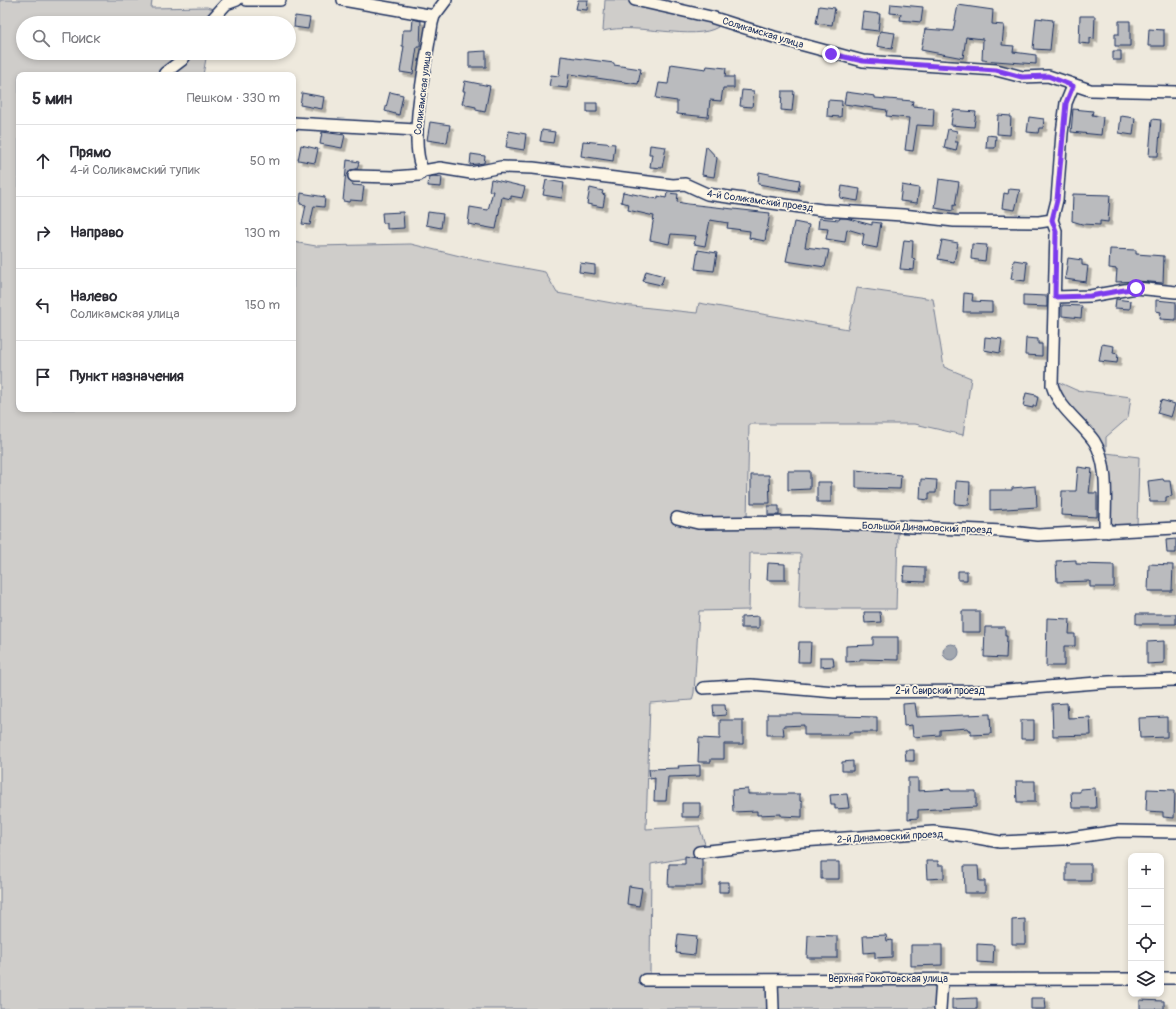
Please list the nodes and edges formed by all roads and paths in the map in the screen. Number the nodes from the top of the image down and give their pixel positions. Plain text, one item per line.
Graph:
1 (237, 0) edge
2 (247, 0) edge
3 (280, 0) edge
4 (343, 0) edge
5 (446, 0) edge
6 (635, 0) edge
7 (215, 16) edge
8 (434, 16) junction
9 (182, 60) edge
10 (168, 72) edge
11 (1073, 86) junction
12 (1176, 92) edge
13 (296, 123) edge
14 (416, 130) junction
15 (424, 170) junction
16 (354, 176) dead end
17 (1052, 220) junction
18 (1176, 292) edge
19 (1055, 297) junction
20 (677, 518) dead end
21 (1176, 528) edge
22 (1108, 532) junction
23 (1176, 680) edge
24 (703, 688) dead end
25 (1176, 832) edge
26 (699, 852) dead end
27 (1164, 978) edge
28 (1176, 978) edge
29 (942, 979) junction
30 (1128, 979) edge
31 (645, 980) dead end
32 (772, 980) junction
33 (773, 1009) edge
34 (940, 1009) edge

1 - 7 street
2 - 3 street
4 - 8 street
5 - 8 street, Соликамская улица
6 - 11 street, Соликамская улица
8 - 14 street, Соликамская улица
9 - 10 street
11 - 12 street, Соликамская улица
11 - 17 street
13 - 14 street
14 - 15 street, Соликамская улица
15 - 16 street, 4-й Соликамский проезд
15 - 17 street, 4-й Соликамский проезд
17 - 19 street
18 - 19 street
19 - 22 street
20 - 22 street, Большой Динамовский проезд
21 - 22 street, Большой Динамовский проезд
23 - 24 street, 2-й Свирский проезд
25 - 26 street, 2-й Динамовский проезд
27 - 28 street
29 - 30 street, Верхняя Рокотовская улица
29 - 32 street, Верхняя Рокотовская улица
29 - 34 street
31 - 32 street, Верхняя Рокотовская улица
32 - 33 street

